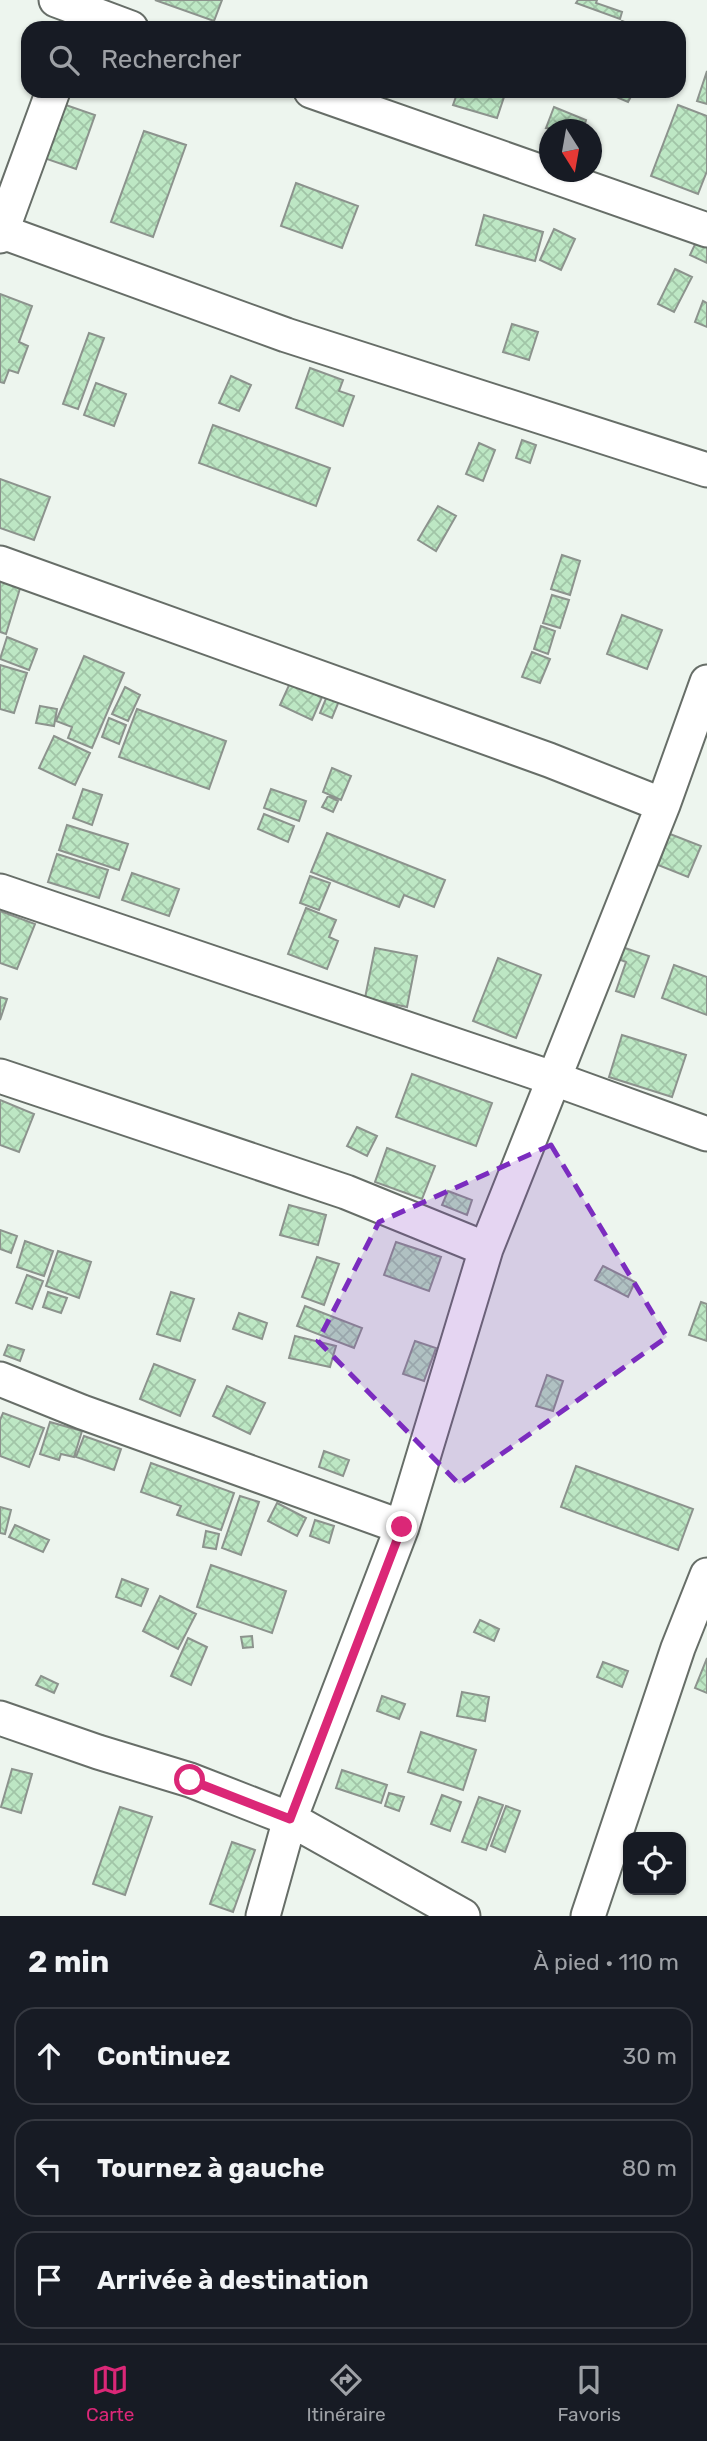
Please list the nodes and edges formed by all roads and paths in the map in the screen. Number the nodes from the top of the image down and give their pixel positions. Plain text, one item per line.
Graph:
1 (75, 10) edge
2 (109, 21) edge
3 (50, 98) edge
4 (331, 98) edge
5 (707, 230) edge
6 (0, 233) edge
7 (707, 470) edge
8 (0, 563) edge
9 (707, 682) edge
10 (663, 805) junction
11 (0, 891) edge
12 (0, 1076) edge
13 (555, 1079) junction
14 (707, 1134) edge
15 (486, 1248) junction
16 (0, 1379) edge
17 (402, 1527) junction
18 (707, 1575) edge
19 (0, 1718) edge
20 (290, 1819) junction
21 (263, 1916) edge
22 (463, 1916) edge
23 (588, 1916) edge

1 - 2 street
3 - 6 street
4 - 5 street
6 - 7 street
8 - 10 street
9 - 10 street
10 - 13 street
11 - 13 street
12 - 15 street
13 - 14 street
13 - 15 street
15 - 17 street
16 - 17 street
17 - 20 street
18 - 23 street
19 - 20 street
20 - 21 street
20 - 22 street

